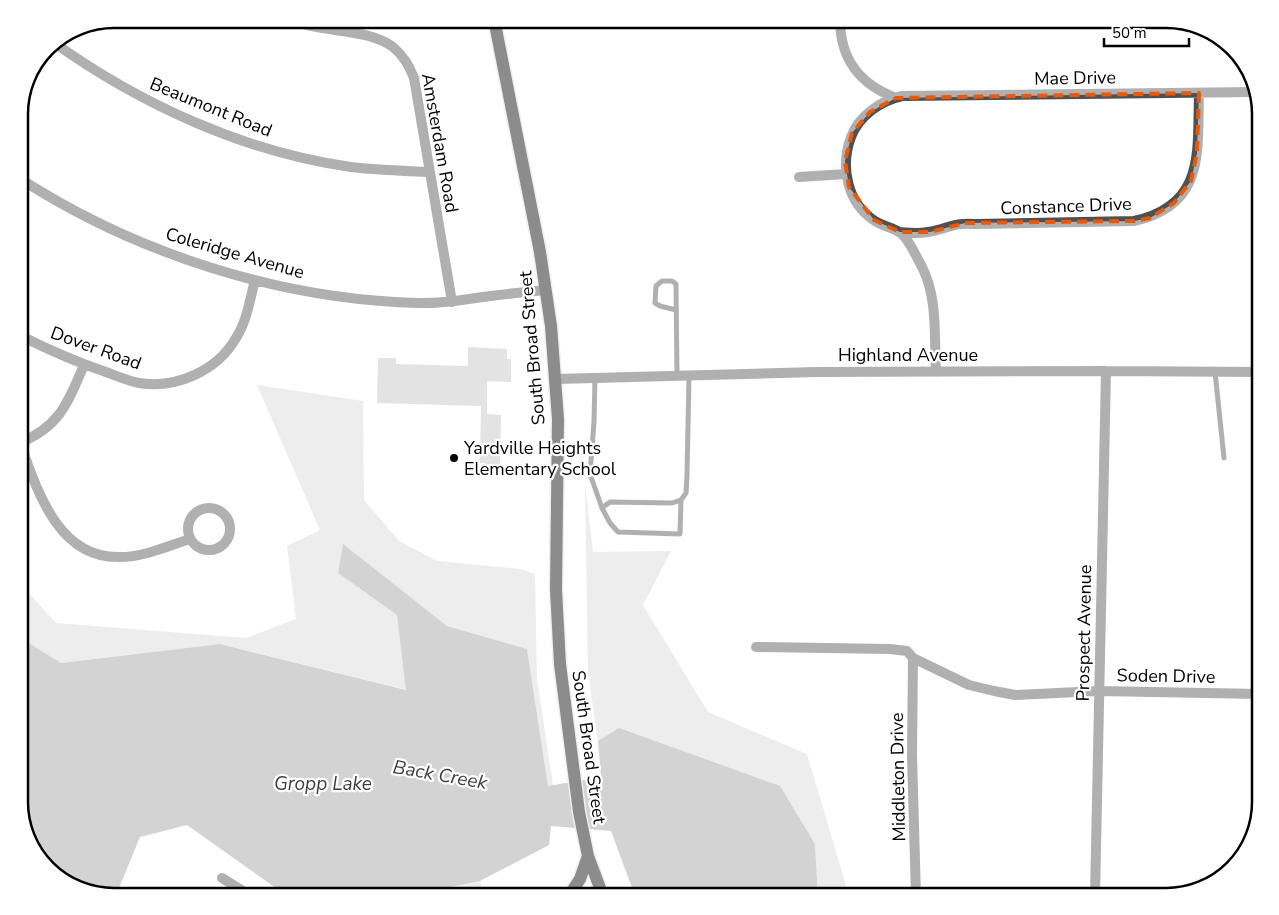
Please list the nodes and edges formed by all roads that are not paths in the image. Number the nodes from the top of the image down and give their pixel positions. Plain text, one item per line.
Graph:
1 (321, 28) edge
2 (496, 28) edge
3 (840, 28) edge
4 (60, 47) edge
5 (1249, 92) edge
6 (1199, 93) junction
7 (896, 98) junction
8 (430, 172) junction
9 (846, 174) junction
10 (799, 177) dead end
11 (28, 183) edge
12 (900, 232) junction
13 (255, 280) junction
14 (546, 290) junction
15 (452, 302) junction
16 (676, 310) junction
17 (28, 338) edge
18 (84, 365) junction
19 (1106, 371) junction
20 (936, 372) junction
21 (1214, 372) junction
22 (1252, 372) edge
23 (689, 375) junction
24 (677, 376) junction
25 (595, 378) junction
26 (556, 379) junction
27 (28, 438) edge
28 (1224, 458) dead end
29 (28, 467) edge
30 (681, 500) junction
31 (602, 508) junction
32 (190, 538) junction
33 (756, 647) dead end
34 (913, 658) junction
35 (1099, 691) junction
36 (1252, 694) edge
37 (587, 851) junction
38 (222, 878) dead end
39 (238, 888) edge
40 (574, 888) edge
41 (594, 888) edge
42 (600, 888) edge
43 (916, 888) edge
44 (1095, 888) edge

1 - 8 street, Amsterdam Road
2 - 14 main road, South Broad Street
3 - 7 street
4 - 8 street, Beaumont Road
5 - 6 street, Mae Drive
6 - 7 street, Mae Drive
6 - 12 street, Constance Drive
7 - 9 street
8 - 15 street, Amsterdam Road
9 - 10 street
9 - 12 street
11 - 13 street, Coleridge Avenue
12 - 20 street
13 - 15 street, Coleridge Avenue
13 - 18 street, Dover Road
14 - 15 street, Coleridge Avenue
14 - 26 main road, South Broad Street
16 - 16 lane
16 - 24 lane
17 - 18 street, Dover Road
18 - 27 street
19 - 20 street, Highland Avenue
19 - 21 street, Highland Avenue
19 - 35 street, Prospect Avenue
20 - 23 street, Highland Avenue
21 - 22 street, Highland Avenue
21 - 28 lane
23 - 24 street, Highland Avenue
23 - 30 lane
24 - 25 street, Highland Avenue
25 - 26 street, Highland Avenue
25 - 31 lane
26 - 37 main road, South Broad Street
29 - 32 street
30 - 31 lane
30 - 31 lane
32 - 32 street
33 - 34 street, Soden Drive
34 - 35 street, Soden Drive
34 - 43 street, Middleton Drive
35 - 36 street, Soden Drive
35 - 44 street, Prospect Avenue
37 - 40 main road
37 - 41 main road, South Broad Street
37 - 42 main road, South Broad Street
38 - 39 street

